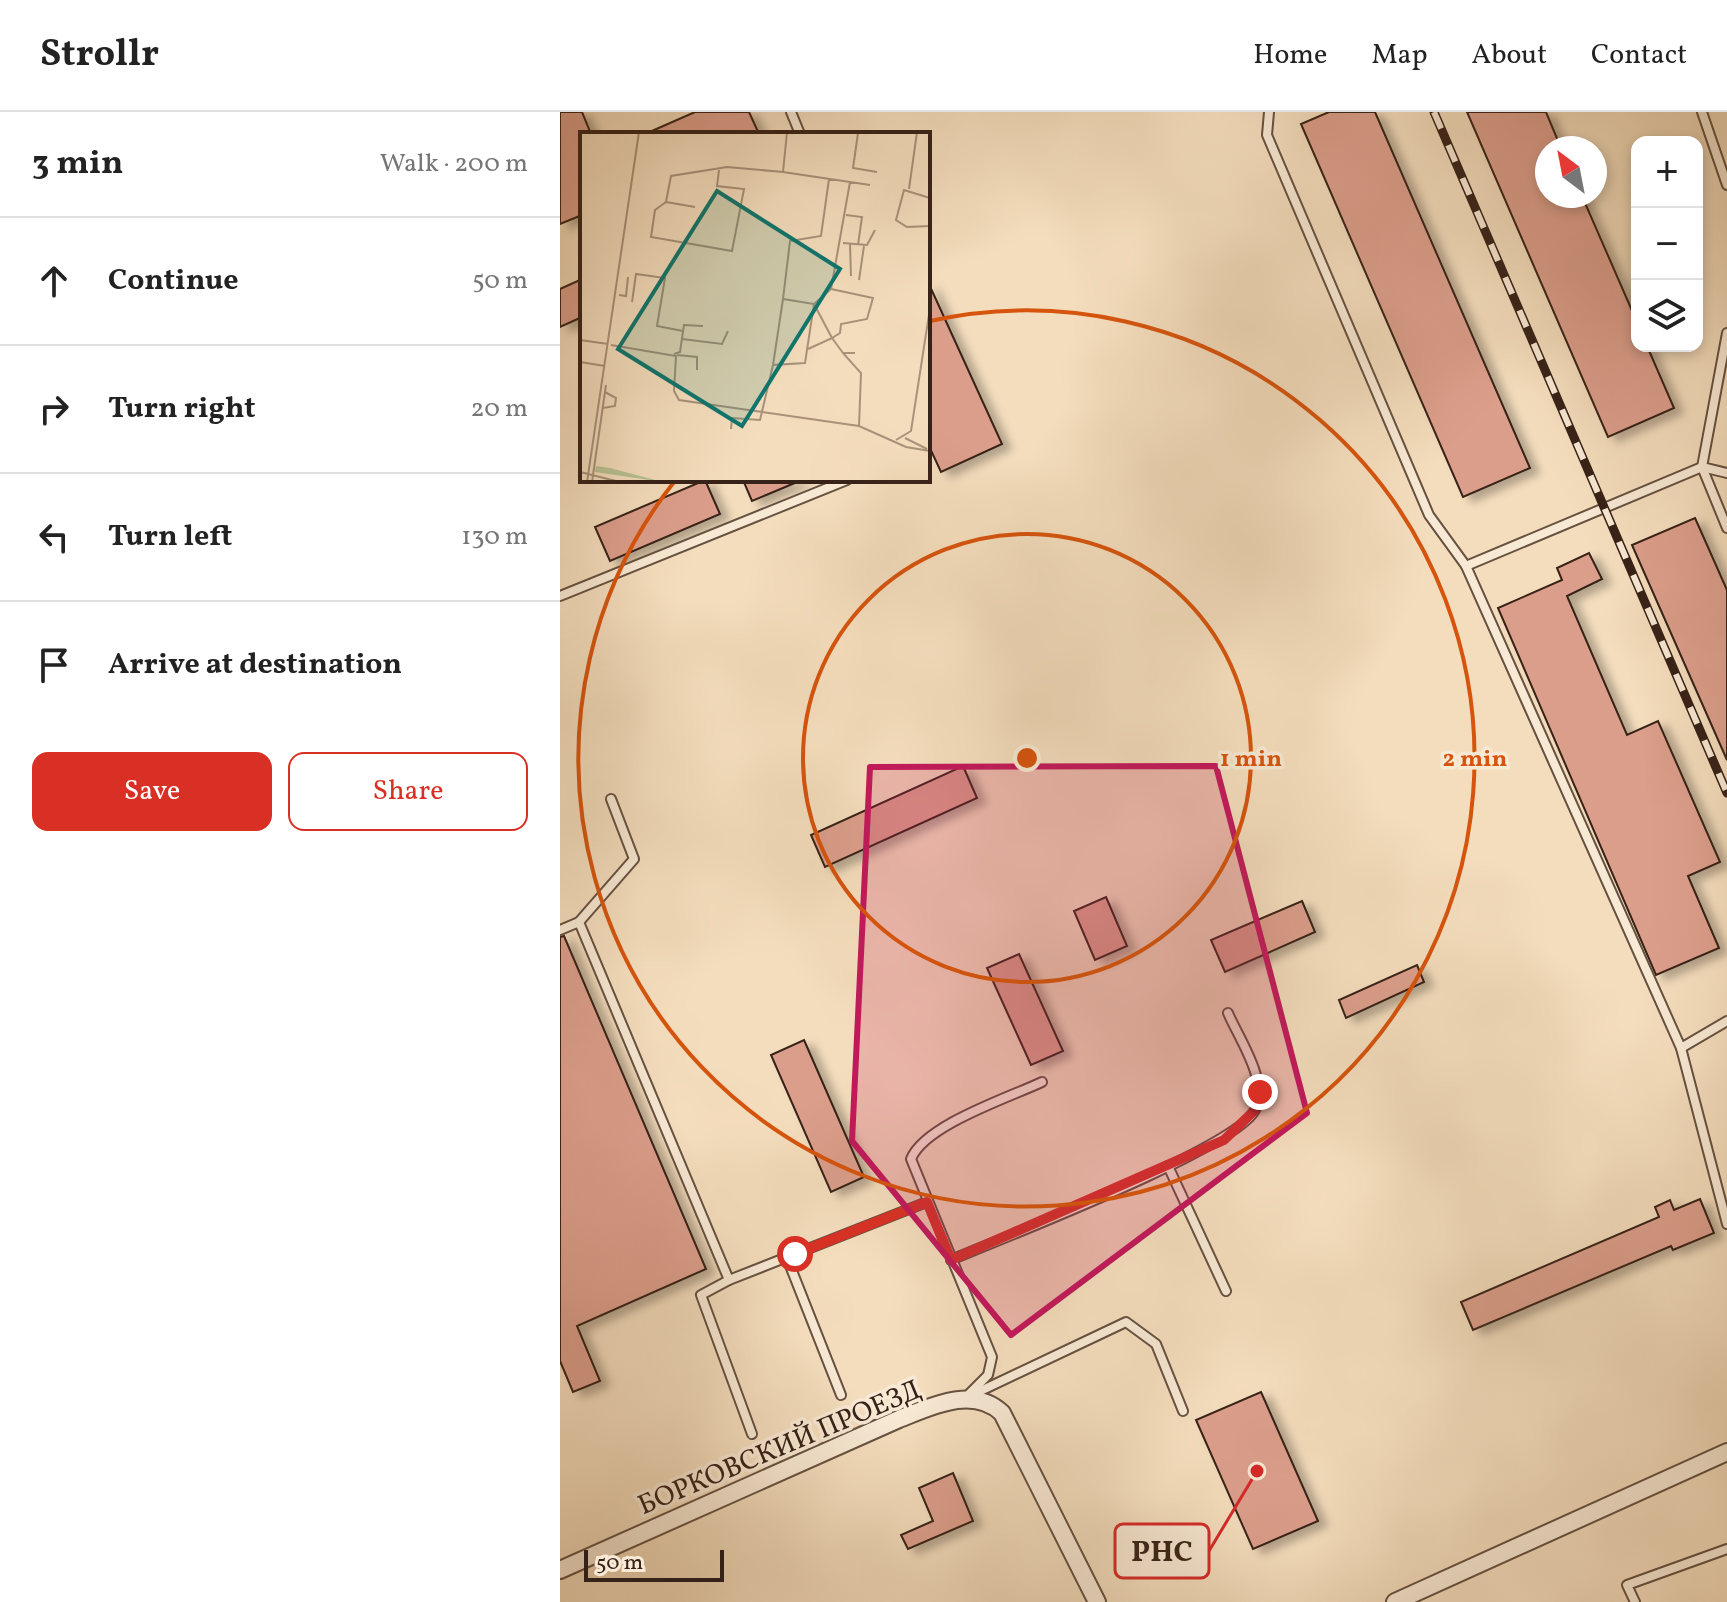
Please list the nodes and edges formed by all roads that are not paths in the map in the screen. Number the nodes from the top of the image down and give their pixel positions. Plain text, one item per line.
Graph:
1 (791, 112) edge
2 (1269, 112) edge
3 (1702, 112) edge
4 (799, 132) edge
5 (1727, 185) edge
6 (1727, 333) edge
7 (1702, 467) junction
8 (1727, 473) edge
9 (842, 482) edge
10 (1727, 528) edge
11 (1466, 566) junction
12 (560, 596) edge
13 (611, 799) dead end
14 (579, 922) junction
15 (560, 930) edge
16 (1228, 1013) dead end
17 (1727, 1021) edge
18 (1681, 1048) junction
19 (1042, 1082) dead end
20 (1168, 1166) junction
21 (927, 1202) junction
22 (1727, 1224) edge
23 (787, 1258) junction
24 (951, 1260) junction
25 (729, 1280) junction
26 (1226, 1291) dead end
27 (841, 1395) dead end
28 (964, 1399) junction
29 (1183, 1411) dead end
30 (752, 1434) dead end
31 (1727, 1452) edge
32 (1727, 1549) edge
33 (560, 1570) edge
34 (1097, 1602) edge
35 (1395, 1602) edge
36 (1635, 1602) edge

1 - 4 lane
2 - 11 lane
3 - 5 lane
6 - 7 lane
7 - 8 lane
7 - 10 lane
7 - 11 lane
9 - 12 lane
11 - 18 lane
13 - 14 lane
14 - 15 lane
14 - 25 lane
16 - 20 lane
17 - 18 lane
18 - 22 lane
19 - 21 lane
20 - 24 lane
20 - 26 lane
21 - 23 lane
21 - 24 lane
23 - 25 lane
23 - 27 lane
24 - 28 lane
25 - 30 lane
28 - 29 lane
28 - 33 street, БОРКОВСКИЙ ПРОЕЗД
28 - 34 street, БОРКОВСКИЙ ПРОЕЗД
31 - 35 street
32 - 36 lane

